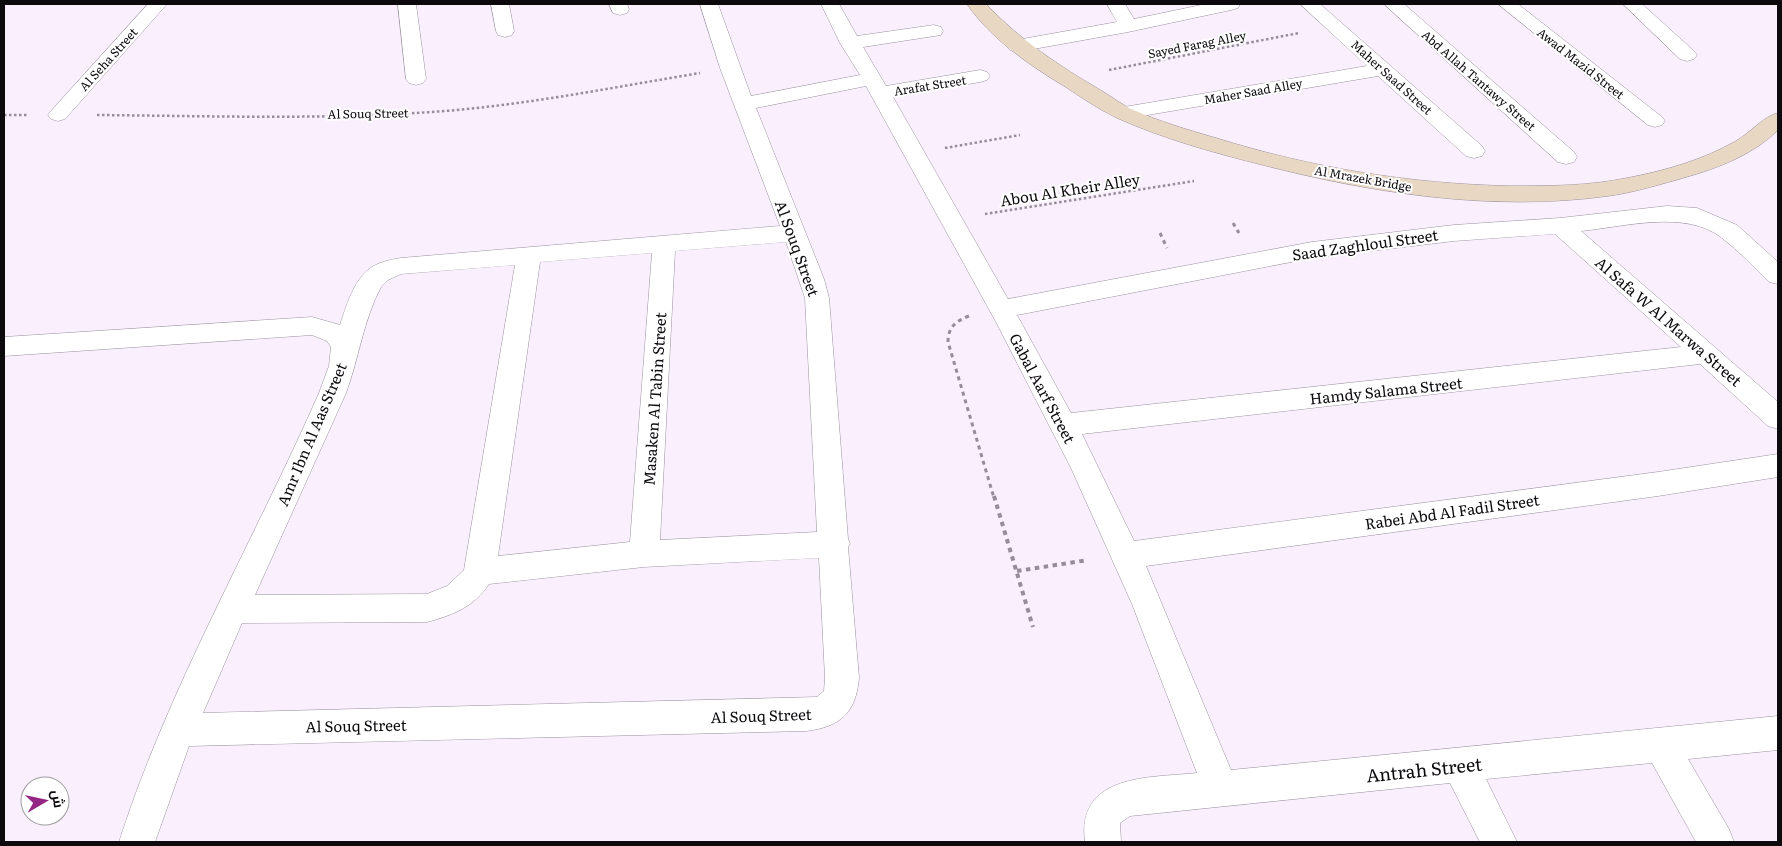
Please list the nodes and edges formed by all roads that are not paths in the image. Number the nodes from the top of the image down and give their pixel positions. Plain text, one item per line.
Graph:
1 (158, 4) edge
2 (406, 4) edge
3 (500, 4) edge
4 (709, 4) edge
5 (830, 4) edge
6 (976, 4) edge
7 (1116, 4) edge
8 (1230, 4) edge
9 (1309, 4) edge
10 (1393, 4) edge
11 (1507, 4) edge
12 (1632, 4) edge
13 (1128, 26) junction
14 (505, 31) dead end
15 (934, 31) dead end
16 (850, 43) junction
17 (1017, 46) junction
18 (1688, 55) dead end
19 (1383, 69) junction
20 (980, 76) dead end
21 (416, 78) dead end
22 (876, 86) junction
23 (744, 104) junction
24 (1124, 113) junction
25 (58, 115) road end
26 (1778, 119) edge
27 (1655, 121) dead end
28 (1474, 150) dead end
29 (1566, 157) dead end
30 (1560, 226) junction
31 (794, 233) junction
32 (664, 244) junction
33 (529, 255) junction
34 (1778, 276) edge
35 (1001, 309) junction
36 (4, 346) edge
37 (345, 347) junction
38 (1707, 354) junction
39 (1778, 418) edge
40 (1064, 425) junction
41 (1778, 465) edge
42 (835, 544) junction
43 (644, 554) junction
44 (1126, 555) junction
45 (480, 572) junction
46 (232, 609) junction
47 (179, 730) junction
48 (1778, 734) edge
49 (1661, 745) junction
50 (1460, 766) junction
51 (1221, 789) junction
52 (137, 842) edge
53 (1103, 842) edge
54 (1498, 842) edge
55 (1716, 842) edge

1 - 25 street, Al Seha Street
2 - 21 street
3 - 14 street
4 - 23 street, Al Souq Street
5 - 16 street, Gabal Aarf Street
6 - 17 street, Al Mrazek Bridge
7 - 13 street
8 - 13 street
9 - 19 street, Maher Saad Street
10 - 29 street, Abd Allah Tantawy Street
11 - 27 street, Awad Mazid Street
12 - 18 street
13 - 17 street
15 - 16 street
16 - 22 street, Gabal Aarf Street
17 - 24 street, Al Mrazek Bridge
19 - 24 street, Maher Saad Alley
19 - 28 street, Maher Saad Street
20 - 22 street, Arafat Street
22 - 23 street, Arafat Street
22 - 35 street, Gabal Aarf Street
23 - 31 street, Al Souq Street
24 - 26 street, Al Mrazek Bridge
30 - 34 street, Saad Zaghloul Street
30 - 35 street, Saad Zaghloul Street
30 - 38 street, Al Safa W Al Marwa Street
31 - 32 street
31 - 42 street, Al Souq Street
32 - 33 street
32 - 43 street, Masaken Al Tabin Street
33 - 37 street
33 - 45 street
35 - 40 street, Gabal Aarf Street
36 - 37 street, Amr Ibn Al Aas Street
37 - 46 street, Amr Ibn Al Aas Street
38 - 39 street, Al Safa W Al Marwa Street
38 - 40 street, Hamdy Salama Street
40 - 44 street, Gabal Aarf Street
41 - 44 street, Rabei Abd Al Fadil Street
42 - 43 street
42 - 47 street, Al Souq Street
43 - 45 street
44 - 51 street, Gabal Aarf Street
45 - 46 street
46 - 47 street, Amr Ibn Al Aas Street
47 - 52 street, Amr Ibn Al Aas Street
48 - 49 street, Antrah Street
49 - 50 street, Antrah Street
49 - 55 street
50 - 51 street, Antrah Street
50 - 54 street
51 - 53 street, Antrah Street

